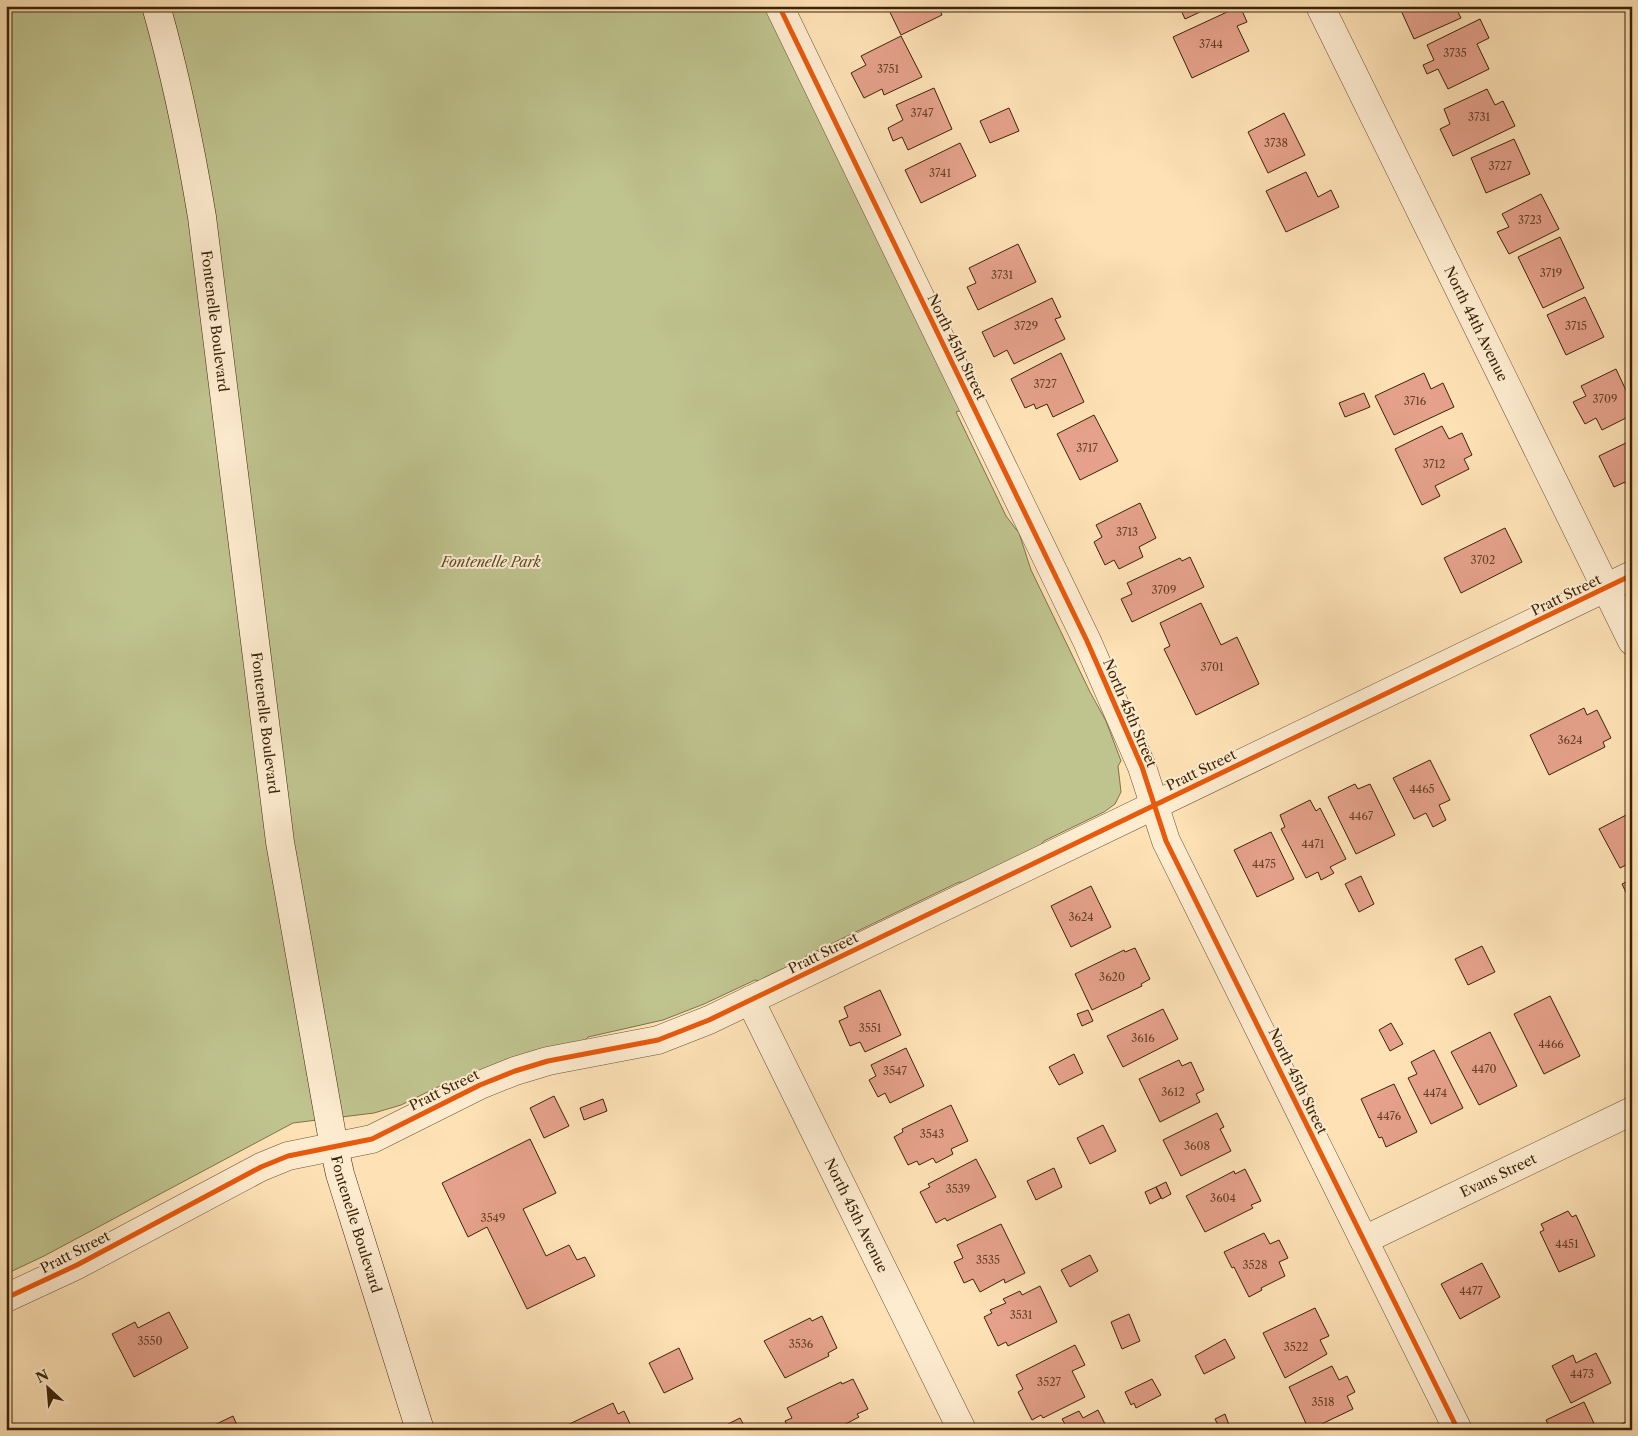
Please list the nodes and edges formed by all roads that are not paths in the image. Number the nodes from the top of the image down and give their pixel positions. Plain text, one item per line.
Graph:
1 (156, 6) edge
2 (780, 6) edge
3 (1320, 6) edge
4 (1632, 575) edge
5 (1606, 588) junction
6 (1632, 641) edge
7 (1154, 805) junction
8 (750, 1000) junction
9 (1632, 1111) edge
10 (334, 1147) junction
11 (1364, 1240) junction
12 (6, 1298) edge
13 (420, 1430) edge
14 (962, 1430) edge
15 (1458, 1430) edge

1 - 10 street, Fontenelle Boulevard
2 - 7 street, North 45th Street
3 - 5 street, North 44th Avenue
4 - 5 street, Pratt Street
5 - 6 street, North 44th Avenue
5 - 7 street, Pratt Street
7 - 8 street, Pratt Street
7 - 11 street, North 45th Street
8 - 10 street, Pratt Street
8 - 14 street, North 45th Avenue
9 - 11 street, Evans Street
10 - 12 street, Pratt Street
10 - 13 street, Fontenelle Boulevard
11 - 15 street, North 45th Street

